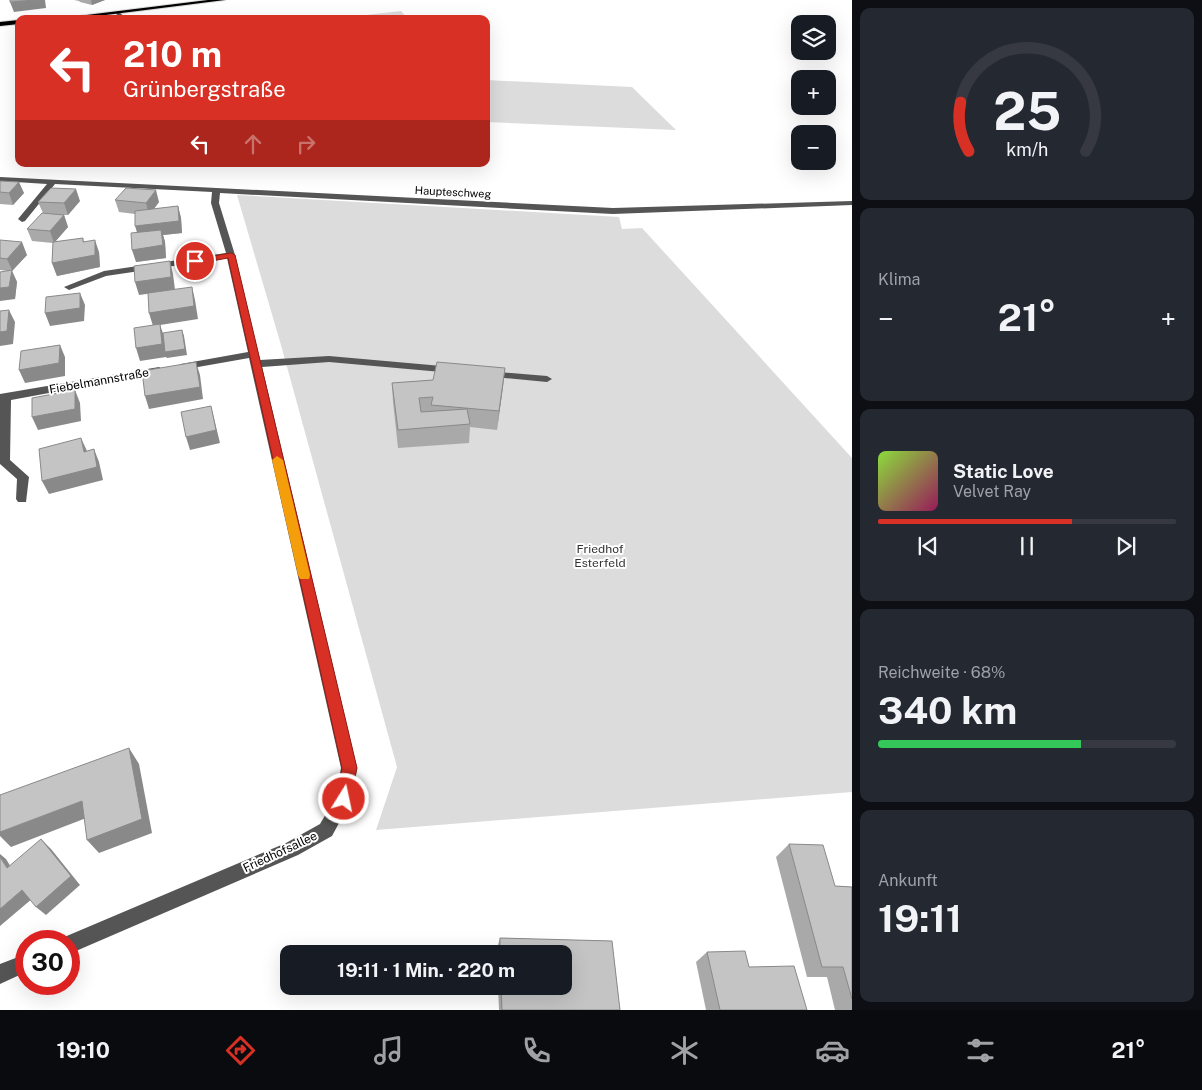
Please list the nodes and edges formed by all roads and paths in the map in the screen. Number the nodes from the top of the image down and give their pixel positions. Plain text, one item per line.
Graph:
1 (222, 0) edge
2 (117, 13) junction
3 (97, 15) edge
4 (119, 15) edge
5 (15, 22) edge
6 (0, 24) edge
7 (0, 180) edge
8 (53, 182) junction
9 (216, 192) junction
10 (852, 202) edge
11 (22, 219) dead end
12 (231, 255) junction
13 (70, 287) dead end
14 (254, 359) junction
15 (547, 379) dead end
16 (3, 398) edge
17 (22, 499) dead end
18 (80, 940) edge
19 (15, 968) edge
20 (0, 974) edge

1 - 2 main road
2 - 3 main road
2 - 4 street
5 - 6 main road
7 - 8 street, Haupteschweg
8 - 9 street, Haupteschweg
8 - 11 street
9 - 10 street, Haupteschweg
9 - 12 street, Friedhofsallee
12 - 13 street
12 - 14 street, Friedhofsallee
14 - 15 street, Fiebelmannstraße
14 - 16 street, Fiebelmannstraße
14 - 18 street, Friedhofsallee
16 - 17 street, Fiebelmannstraße
19 - 20 street

